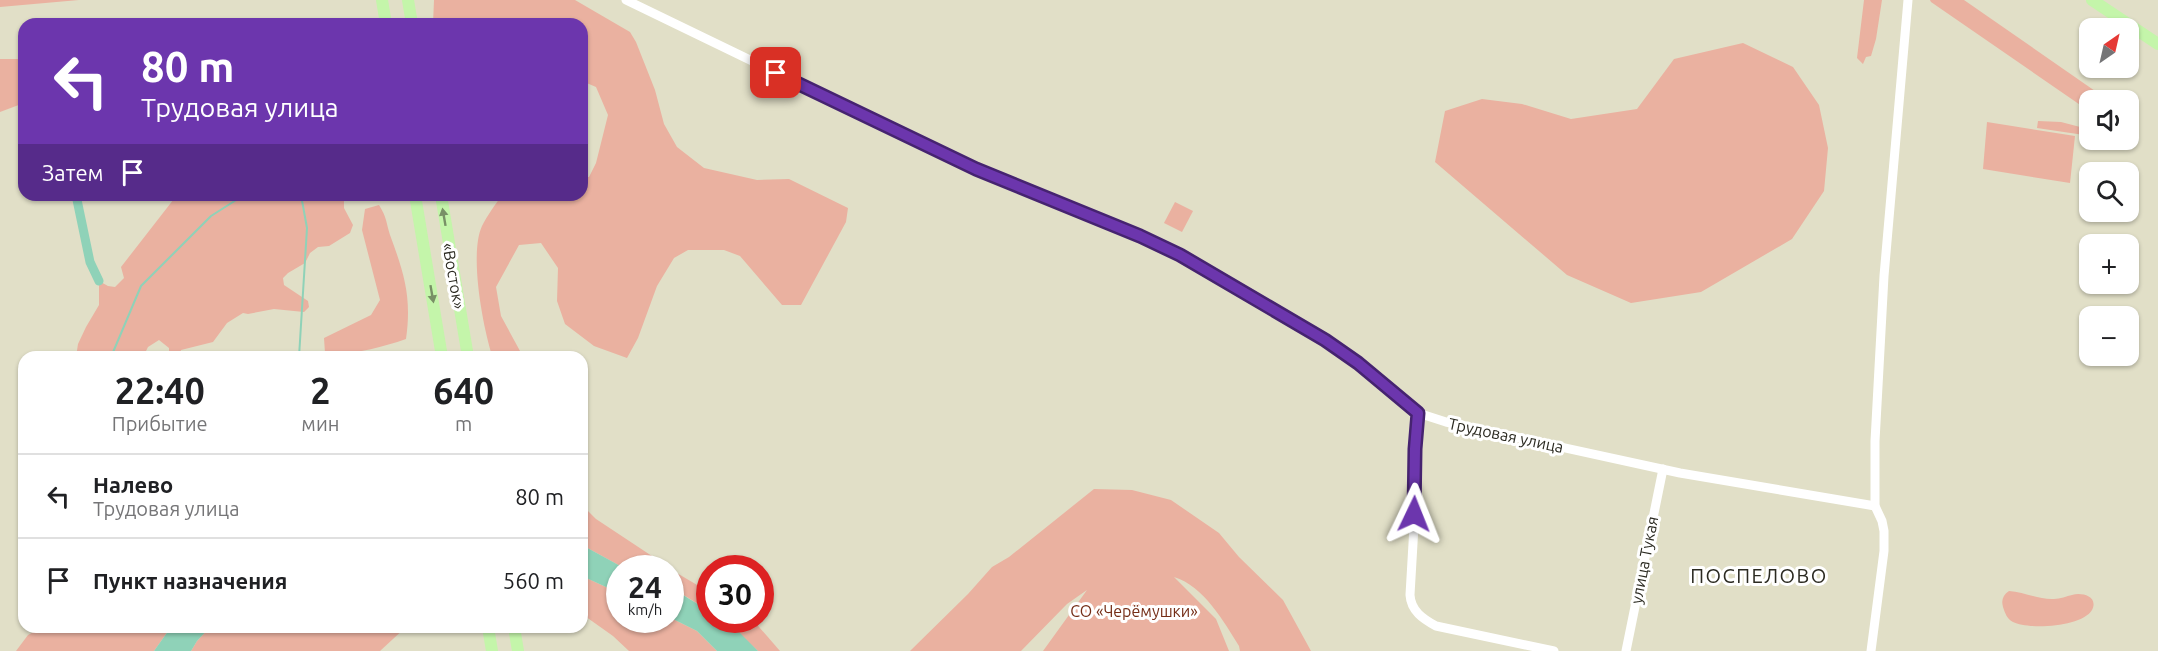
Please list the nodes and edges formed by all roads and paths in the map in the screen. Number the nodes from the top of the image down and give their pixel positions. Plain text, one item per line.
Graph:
1 (382, 0) edge
2 (408, 0) edge
3 (626, 0) edge
4 (1908, 0) edge
5 (2092, 0) edge
6 (385, 18) edge
7 (411, 18) edge
8 (2158, 44) edge
9 (416, 201) edge
10 (442, 201) edge
11 (441, 351) edge
12 (467, 351) edge
13 (1418, 413) junction
14 (1663, 469) junction
15 (1875, 506) junction
16 (489, 633) edge
17 (515, 633) edge
18 (492, 651) edge
19 (518, 651) edge
20 (1554, 651) edge
21 (1626, 651) edge
22 (1871, 651) edge

1 - 6 main road
2 - 7 main road
3 - 13 street, Трудовая улица
4 - 15 street
5 - 8 main road
9 -> 11 main road, «Восток»
12 -> 10 main road, «Восток»
13 - 14 street, Трудовая улица
13 - 20 street
14 - 15 street, Трудовая улица
14 - 21 street, улица Тукая
15 - 22 street
16 - 18 main road
17 - 19 main road

